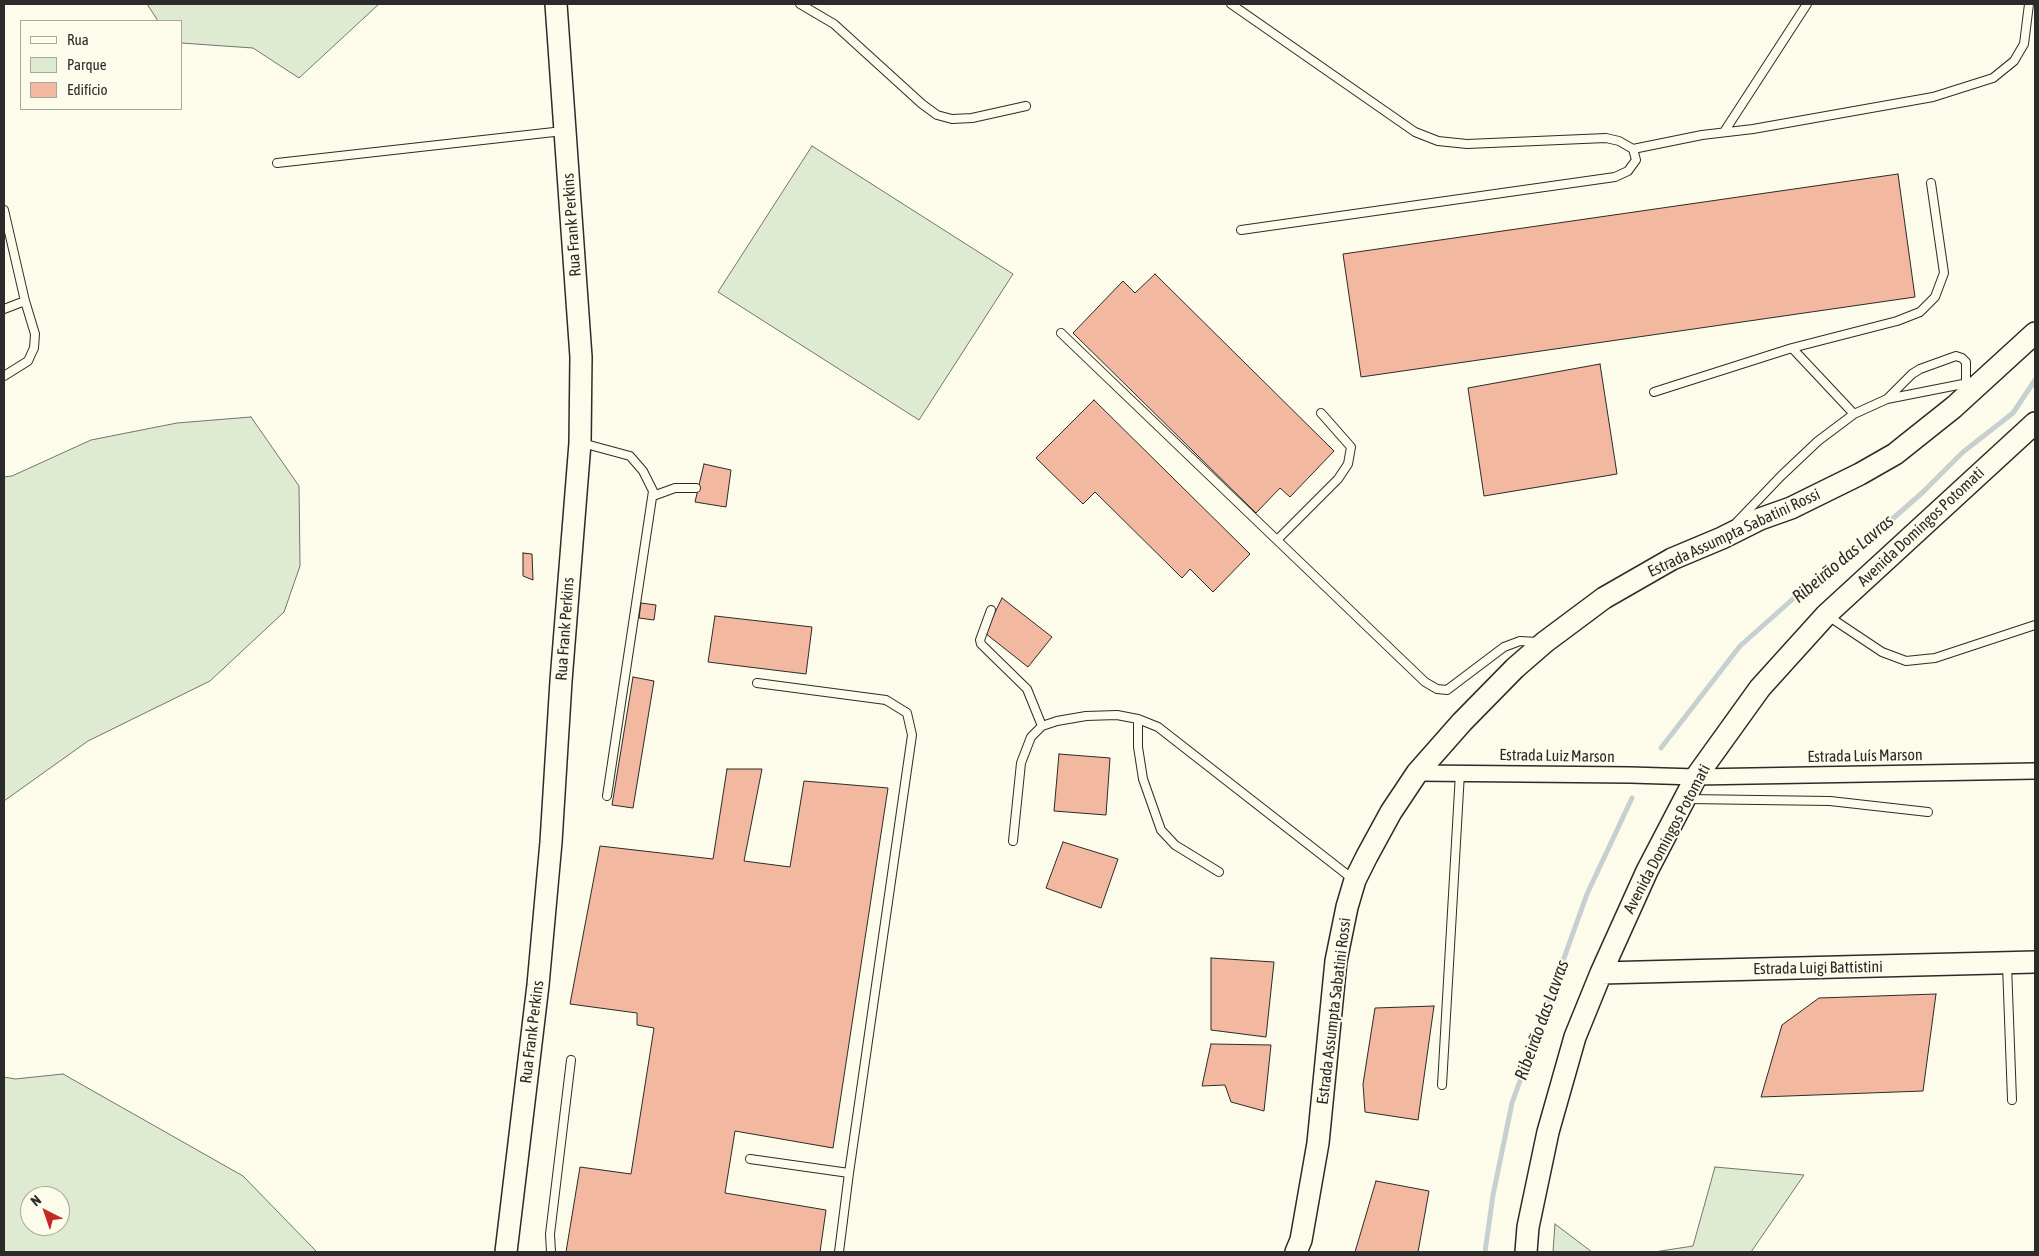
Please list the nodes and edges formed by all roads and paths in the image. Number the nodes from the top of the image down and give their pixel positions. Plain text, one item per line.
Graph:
1 (556, 4) edge
2 (800, 4) edge
3 (1231, 4) edge
4 (1807, 4) edge
5 (2029, 4) edge
6 (1026, 106) dead end
7 (564, 131) junction
8 (1724, 132) junction
9 (1633, 149) junction
10 (277, 163) dead end
11 (1930, 182) dead end
12 (4, 210) edge
13 (1241, 230) dead end
14 (25, 301) junction
15 (4, 309) edge
16 (1061, 332) dead end
17 (2035, 333) edge
18 (1792, 348) junction
19 (4, 376) edge
20 (1975, 382) junction
21 (1654, 392) dead end
22 (1887, 399) junction
23 (1321, 413) dead end
24 (1854, 414) junction
25 (2035, 422) edge
26 (580, 443) junction
27 (696, 488) dead end
28 (653, 496) junction
29 (1722, 538) junction
30 (1277, 540) junction
31 (990, 610) dead end
32 (1826, 615) junction
33 (2035, 625) edge
34 (1545, 642) junction
35 (757, 683) dead end
36 (1138, 719) junction
37 (1042, 726) junction
38 (2035, 771) edge
39 (1417, 773) junction
40 (1460, 773) junction
41 (1696, 777) junction
42 (607, 796) dead end
43 (1684, 799) junction
44 (1928, 812) dead end
45 (1012, 841) dead end
46 (1219, 872) dead end
47 (1355, 880) junction
48 (2035, 962) edge
49 (2006, 963) junction
50 (1601, 973) junction
51 (571, 1060) dead end
52 (1442, 1085) dead end
53 (2012, 1100) dead end
54 (750, 1159) dead end
55 (849, 1173) junction
56 (506, 1252) edge
57 (551, 1252) edge
58 (839, 1252) edge
59 (1296, 1252) edge
60 (1526, 1252) edge

1 - 7 street, Rua Frank Perkins
2 - 6 lane
3 - 9 lane
4 - 8 lane
5 - 8 lane
7 - 10 lane
7 - 26 street, Rua Frank Perkins
8 - 9 lane
9 - 13 lane
11 - 18 lane
12 - 14 lane
14 - 15 lane
14 - 19 lane
16 - 30 lane
17 - 20 street, Estrada Assumpta Sabatini Rossi
18 - 21 lane
18 - 24 lane
20 - 22 lane
20 - 22 lane
20 - 29 street, Estrada Assumpta Sabatini Rossi
22 - 24 lane
23 - 30 lane
24 - 29 lane
25 - 32 street, Avenida Domingos Potomati
26 - 28 lane
26 - 56 street, Rua Frank Perkins
27 - 28 lane
28 - 42 lane
29 - 34 street, Estrada Assumpta Sabatini Rossi
30 - 34 lane
31 - 37 lane
32 - 33 lane
32 - 41 street, Avenida Domingos Potomati
34 - 39 street, Estrada Assumpta Sabatini Rossi
35 - 55 lane
36 - 37 lane
36 - 46 lane
36 - 47 lane
37 - 45 lane
38 - 41 street, Estrada Luís Marson
39 - 40 street, Estrada Luiz Marson
39 - 47 street, Estrada Assumpta Sabatini Rossi
40 - 41 street, Estrada Luiz Marson
40 - 52 lane
41 - 43 street, Avenida Domingos Potomati
43 - 44 lane
43 - 50 street, Avenida Domingos Potomati
47 - 59 street, Estrada Assumpta Sabatini Rossi
48 - 49 street, Estrada Luigi Battistini
49 - 50 street, Estrada Luigi Battistini
49 - 53 lane
50 - 60 street, Avenida Domingos Potomati
51 - 57 lane
54 - 55 lane
55 - 58 lane

